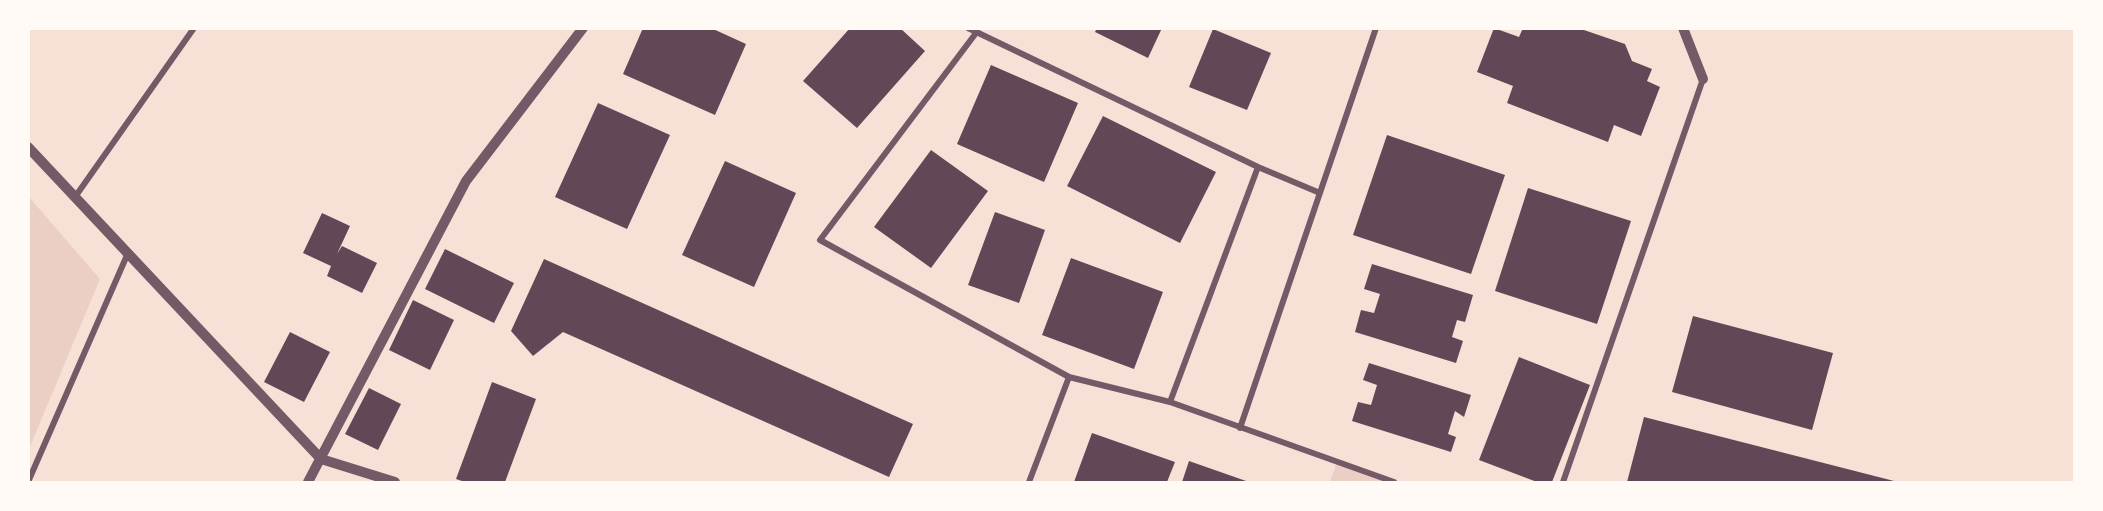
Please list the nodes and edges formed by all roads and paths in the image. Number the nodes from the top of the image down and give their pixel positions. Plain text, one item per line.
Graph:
1 (194, 28) edge
2 (583, 28) edge
3 (968, 28) edge
4 (1376, 28) edge
5 (1683, 28) edge
6 (976, 33) junction
7 (1703, 79) joint
8 (28, 147) edge
9 (1258, 167) junction
10 (1320, 193) junction
11 (75, 197) junction
12 (128, 253) junction
13 (1069, 376) junction
14 (1170, 402) junction
15 (1240, 428) junction
16 (321, 459) junction
17 (28, 482) edge
18 (308, 483) edge
19 (395, 483) edge
20 (1029, 483) edge
21 (1394, 483) edge
22 (1563, 483) edge

1 - 11 street
2 - 16 street
3 - 6 street
4 - 10 street
5 - 7 street
6 - 9 street
6 - 13 street
7 - 22 street
8 - 11 street
9 - 10 street
9 - 14 street
10 - 15 street
11 - 12 street
12 - 16 street
12 - 17 street
13 - 14 street
13 - 20 street
14 - 15 street
15 - 21 street
16 - 18 street
16 - 19 street

